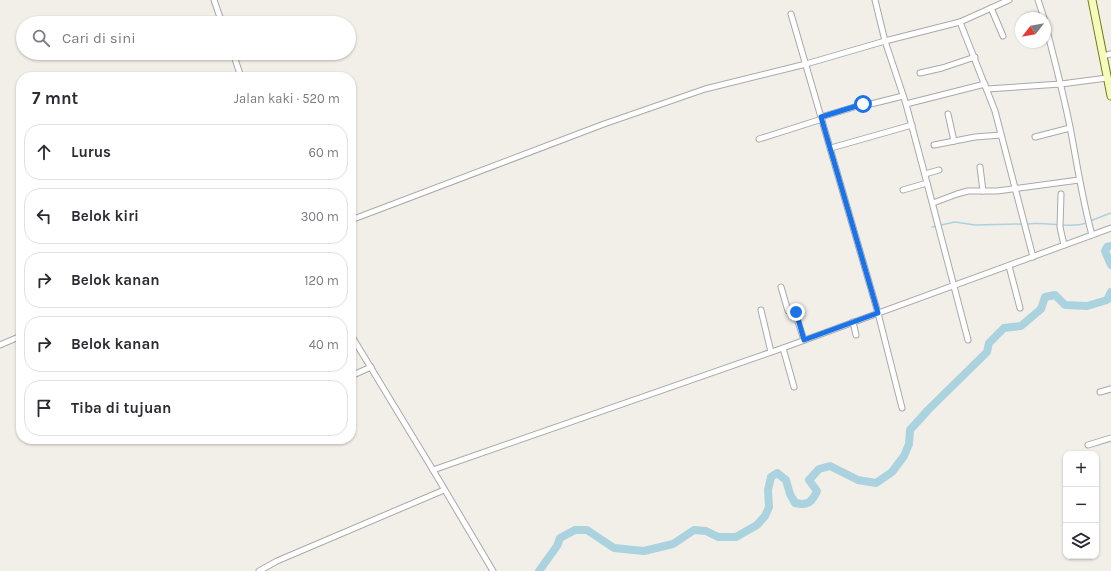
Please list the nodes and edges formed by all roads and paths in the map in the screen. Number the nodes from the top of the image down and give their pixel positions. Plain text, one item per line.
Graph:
1 (214, 0) edge
2 (875, 0) edge
3 (1009, 0) edge
4 (1038, 0) edge
5 (1093, 0) edge
6 (991, 8) junction
7 (1042, 12) edge
8 (791, 14) dead end
9 (220, 16) edge
10 (960, 22) junction
11 (1003, 36) dead end
12 (885, 41) junction
13 (1051, 46) edge
14 (1111, 54) edge
15 (1103, 56) junction
16 (975, 57) junction
17 (235, 60) edge
18 (806, 64) junction
19 (239, 72) edge
20 (920, 73) dead end
21 (1107, 78) junction
22 (1061, 84) junction
23 (986, 87) junction
24 (1110, 88) edge
25 (903, 96) junction
26 (1111, 96) edge
27 (906, 104) junction
28 (948, 114) dead end
29 (822, 118) junction
30 (912, 126) junction
31 (1070, 128) junction
32 (1001, 135) junction
33 (1035, 137) dead end
34 (759, 139) dead end
35 (954, 141) junction
36 (934, 145) dead end
37 (831, 148) junction
38 (980, 167) dead end
39 (939, 170) dead end
40 (925, 174) junction
41 (1079, 180) junction
42 (927, 183) junction
43 (1015, 189) junction
44 (903, 190) dead end
45 (983, 191) junction
46 (1061, 194) dead end
47 (933, 203) junction
48 (356, 218) edge
49 (1111, 228) edge
50 (1092, 235) junction
51 (1064, 245) junction
52 (1034, 257) junction
53 (1009, 266) junction
54 (954, 286) junction
55 (781, 287) dead end
56 (1020, 308) dead end
57 (761, 310) dead end
58 (878, 313) junction
59 (853, 322) junction
60 (856, 335) dead end
61 (16, 338) edge
62 (804, 340) junction
63 (968, 340) dead end
64 (356, 343) edge
65 (0, 345) edge
66 (783, 348) junction
67 (771, 352) junction
68 (371, 367) junction
69 (356, 374) edge
70 (794, 387) dead end
71 (1111, 389) edge
72 (1100, 392) dead end
73 (902, 408) dead end
74 (1111, 438) edge
75 (1088, 445) dead end
76 (433, 470) junction
77 (444, 490) junction
78 (259, 571) edge
79 (493, 571) edge

1 - 9 street
2 - 12 street
3 - 6 street
4 - 7 street
5 - 15 street
6 - 10 street
6 - 11 street
8 - 18 street
10 - 12 street
10 - 16 street
12 - 18 street
12 - 25 street
13 - 22 street
14 - 15 street
15 - 21 street
16 - 20 street
16 - 23 street
17 - 19 street
18 - 29 street
18 - 48 street
21 - 22 street
21 - 24 street
22 - 23 street
22 - 31 street
23 - 27 street
23 - 32 street
24 - 26 street
25 - 27 street
25 - 29 street
27 - 30 street
28 - 35 street
29 - 34 street
29 - 37 street
30 - 37 street
30 - 40 street
31 - 33 street
31 - 41 street
32 - 35 street
32 - 43 street
35 - 36 street
37 - 58 street
38 - 45 street
39 - 40 street
40 - 42 street
41 - 43 street
41 - 50 street
42 - 44 street
42 - 47 street
43 - 45 street
43 - 52 street
45 - 47 street
46 - 51 street
47 - 54 street
49 - 50 street
50 - 51 street
51 - 52 street
52 - 53 street
53 - 54 street
53 - 56 street
54 - 58 street
54 - 63 street
55 - 62 street
57 - 67 street
58 - 59 street
58 - 73 street
59 - 60 street
59 - 62 street
61 - 65 street
62 - 66 street
64 - 68 street
66 - 67 street
66 - 70 street
67 - 76 street
68 - 69 street
68 - 76 street
71 - 72 street
74 - 75 street
76 - 77 street
77 - 78 street
77 - 79 street

